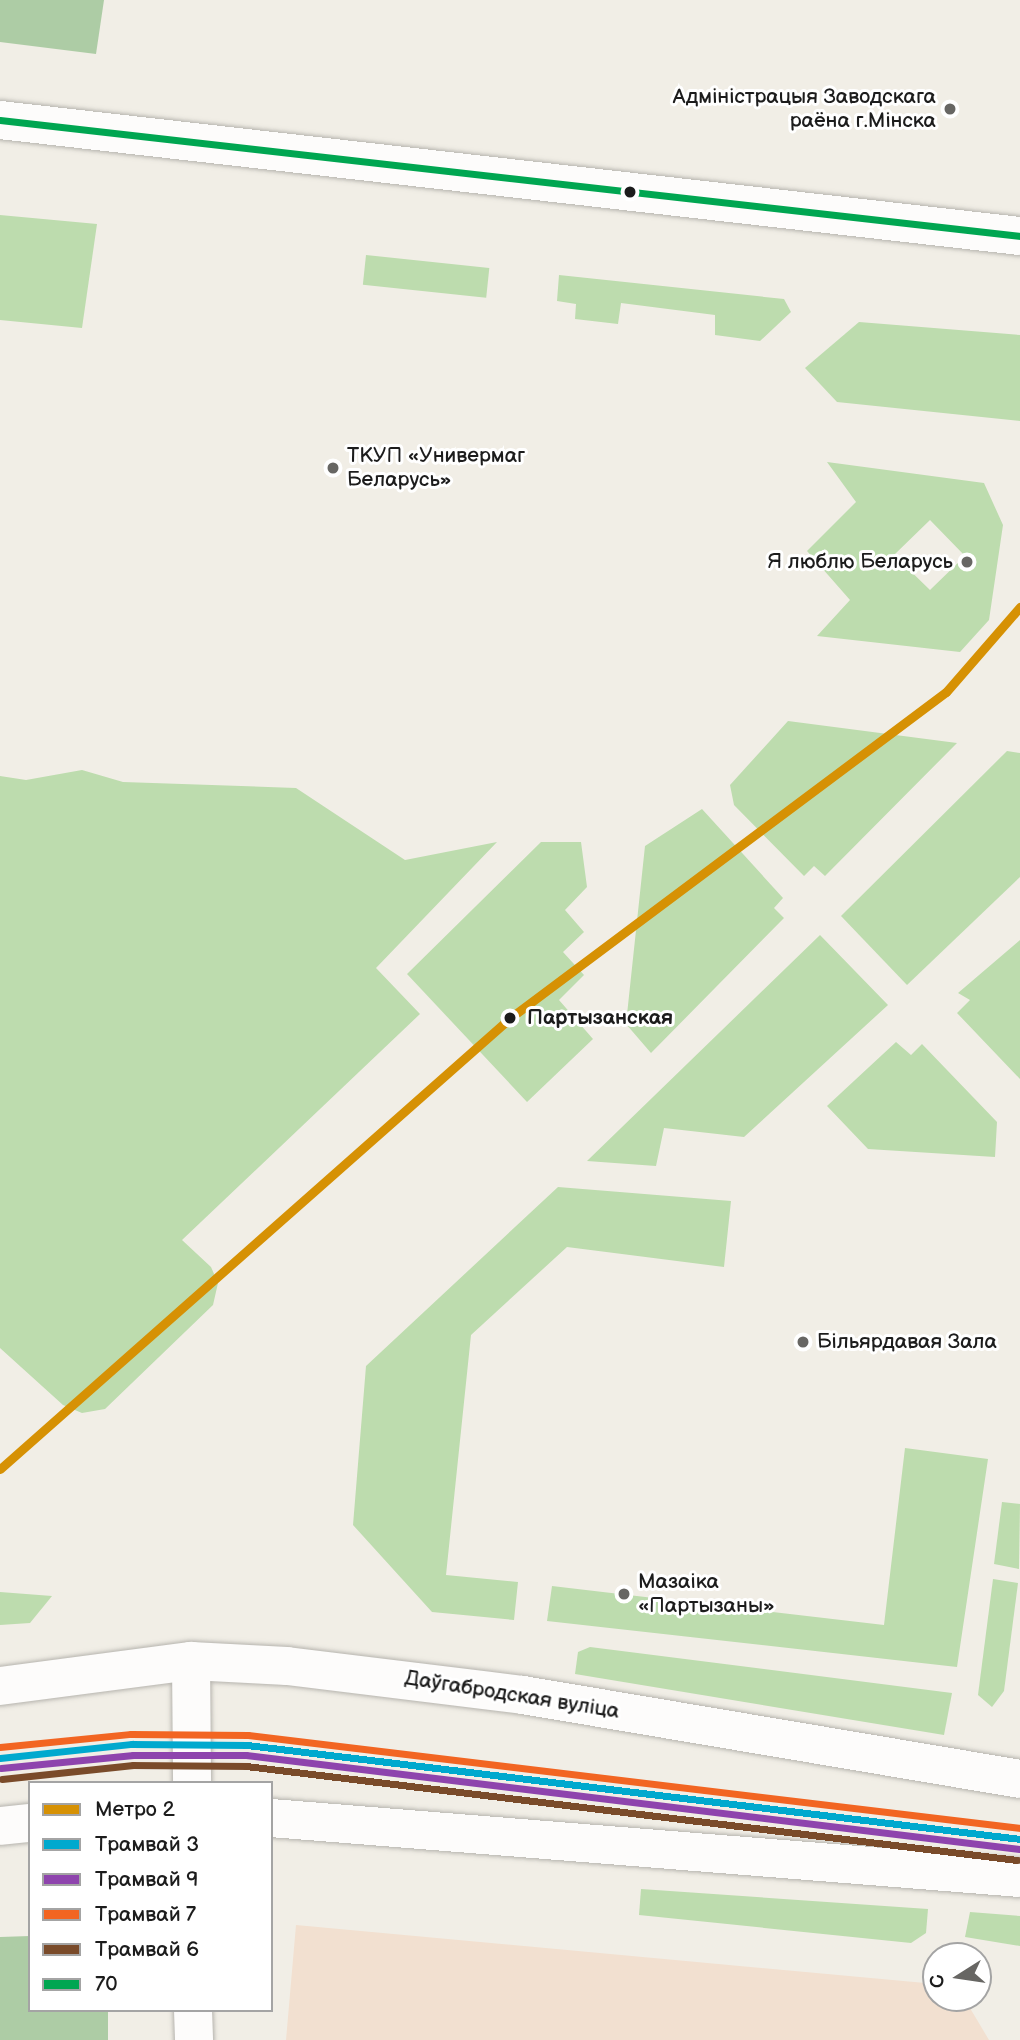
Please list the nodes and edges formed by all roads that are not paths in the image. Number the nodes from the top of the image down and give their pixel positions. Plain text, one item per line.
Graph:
1 (0, 120) edge
2 (1020, 236) edge
3 (191, 1661) junction
4 (0, 1686) edge
5 (1020, 1779) edge
6 (192, 1781) edge
7 (273, 1818) edge
8 (28, 1823) edge
9 (0, 1826) edge
10 (1020, 1878) edge
11 (193, 2012) edge
12 (194, 2040) edge

1 - 2 main road
3 - 4 main road, Даўгабродская вуліца
3 - 5 main road, Даўгабродская вуліца
3 - 6 main road
7 - 10 main road
8 - 9 main road
11 - 12 main road

